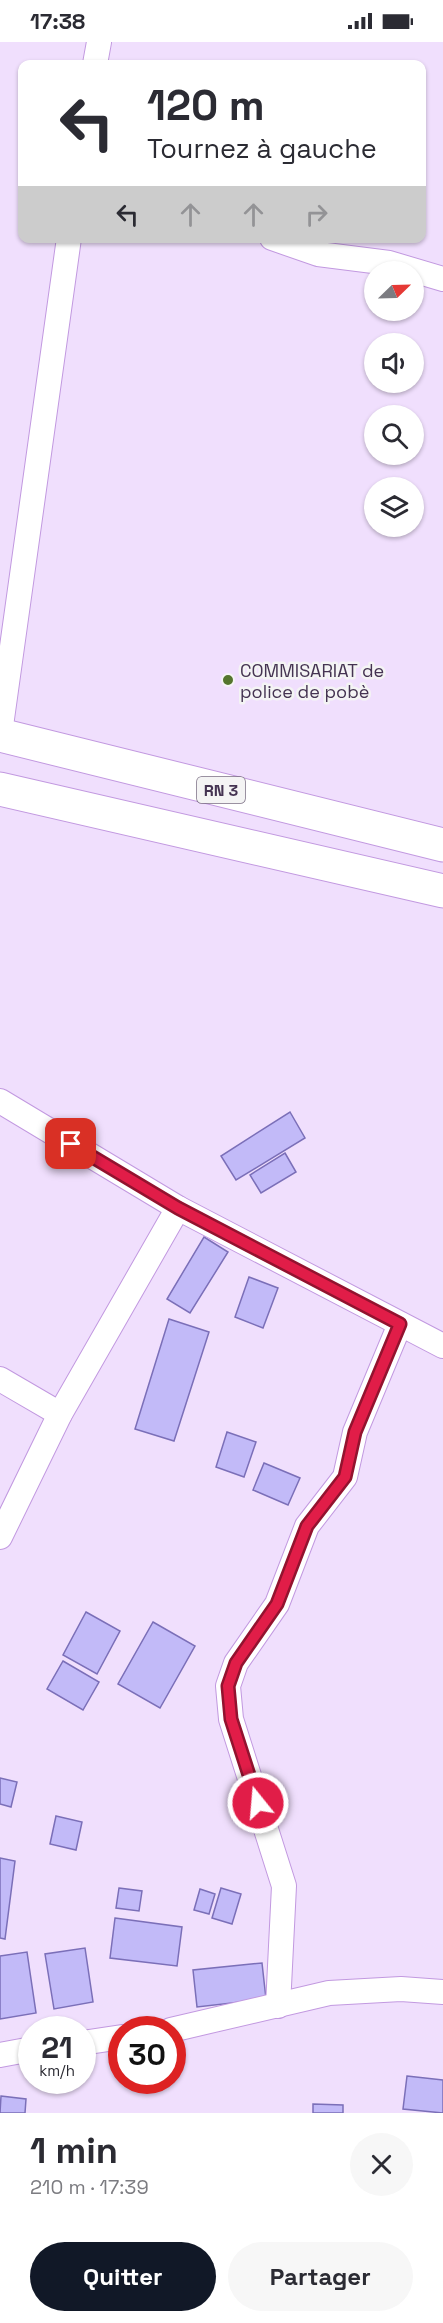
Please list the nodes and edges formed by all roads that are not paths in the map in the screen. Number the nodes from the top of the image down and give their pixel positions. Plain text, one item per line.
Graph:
1 (99, 42) edge
2 (96, 60) edge
3 (68, 243) edge
4 (286, 243) edge
5 (443, 279) edge
6 (0, 734) edge
7 (0, 789) edge
8 (443, 845) edge
9 (443, 891) edge
10 (0, 1101) edge
11 (178, 1208) junction
12 (400, 1324) junction
13 (443, 1346) edge
14 (0, 1379) edge
15 (60, 1414) junction
16 (0, 1537) edge
17 (443, 1992) edge
18 (278, 2006) junction
19 (186, 2027) edge
20 (18, 2052) edge
21 (0, 2055) edge

1 - 2 street
3 - 6 street
4 - 5 street
6 - 8 main road, RN 3
7 - 9 main road
10 - 11 street
11 - 12 street
11 - 15 street
12 - 13 street
12 - 18 street
14 - 15 street
15 - 16 street
17 - 18 street
18 - 19 street
20 - 21 street

